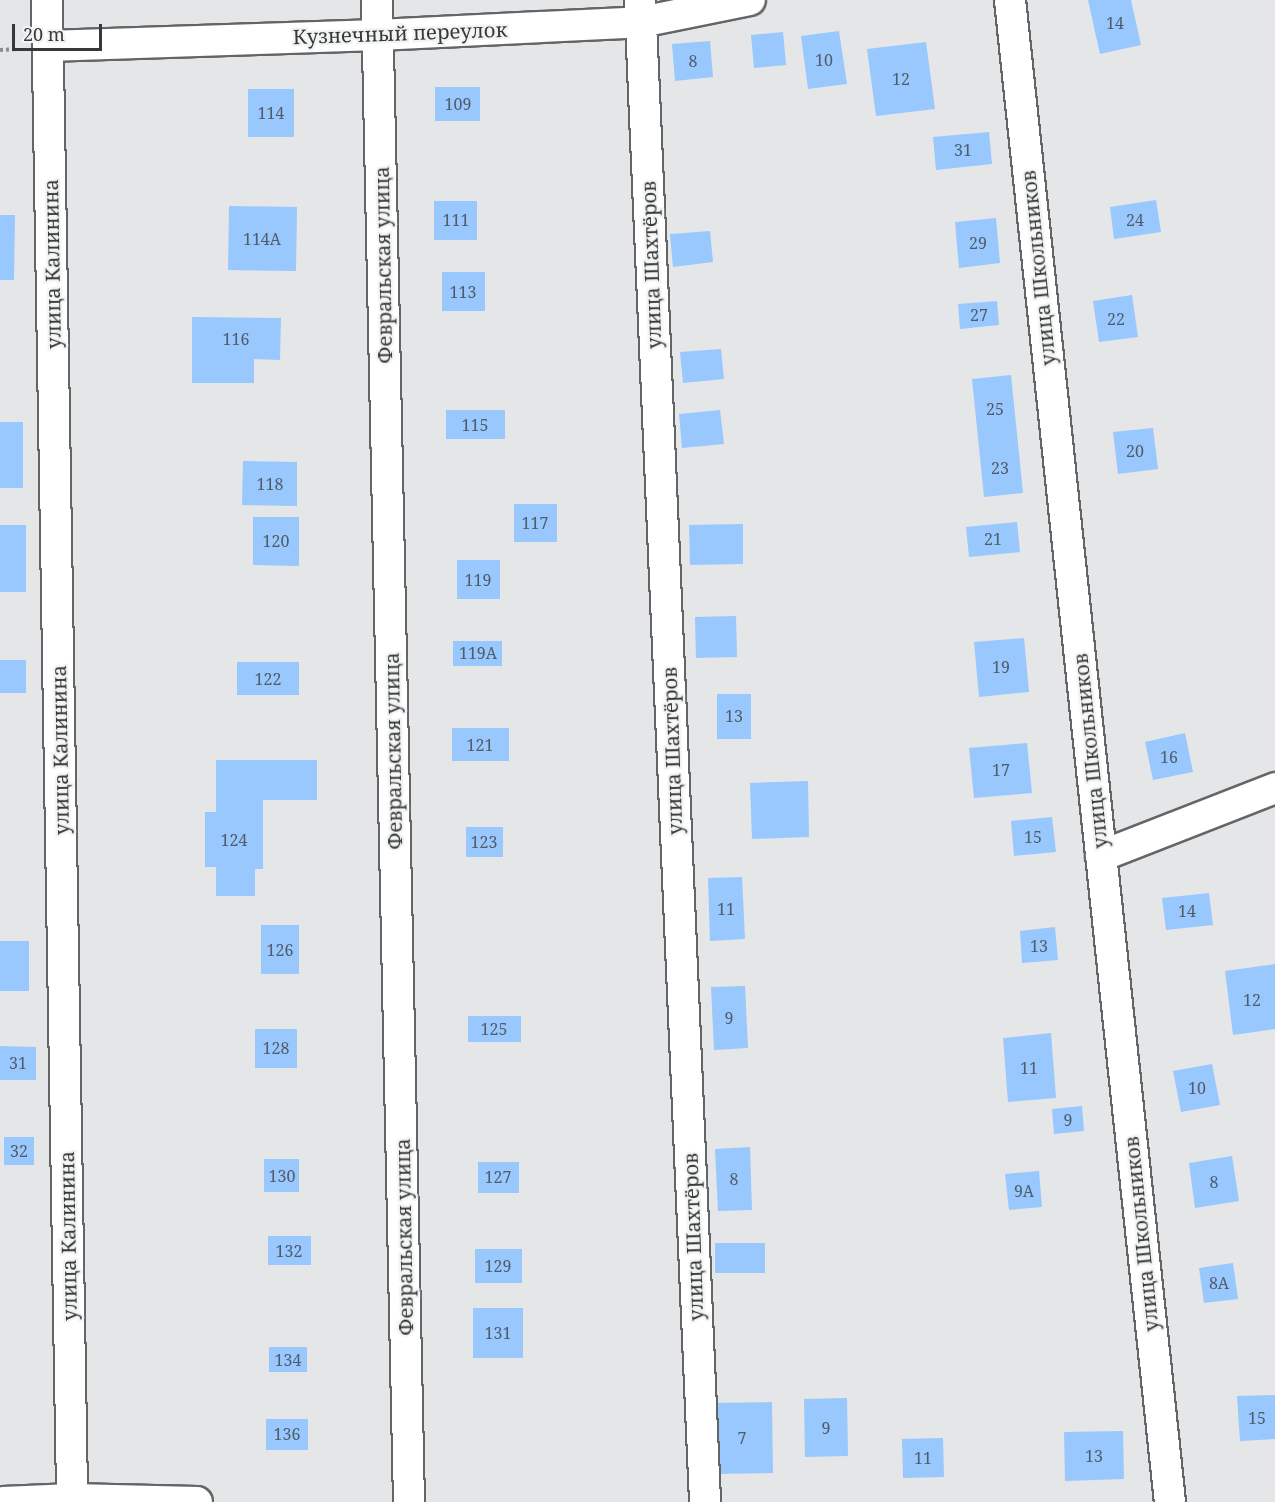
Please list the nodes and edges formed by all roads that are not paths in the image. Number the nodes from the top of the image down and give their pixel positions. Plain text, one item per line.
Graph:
1 (47, 0) edge
2 (376, 0) edge
3 (750, 0) edge
4 (1010, 0) edge
5 (640, 11) edge
6 (378, 35) junction
7 (48, 46) junction
8 (1275, 788) edge
9 (1101, 856) junction
10 (72, 1499) junction
11 (3, 1502) edge
12 (197, 1502) edge
13 (409, 1502) edge
14 (705, 1502) edge
15 (1170, 1502) edge

1 - 7 street, улица Калинина
2 - 6 street, Февральская улица
3 - 5 street, Кузнечный переулок
4 - 9 street, улица Школьников
5 - 6 street, Кузнечный переулок
5 - 14 street, улица Шахтёров
6 - 7 street, Кузнечный переулок
6 - 13 street, Февральская улица
7 - 10 street, улица Калинина
8 - 9 street
9 - 15 street, улица Школьников
10 - 11 street
10 - 12 street

